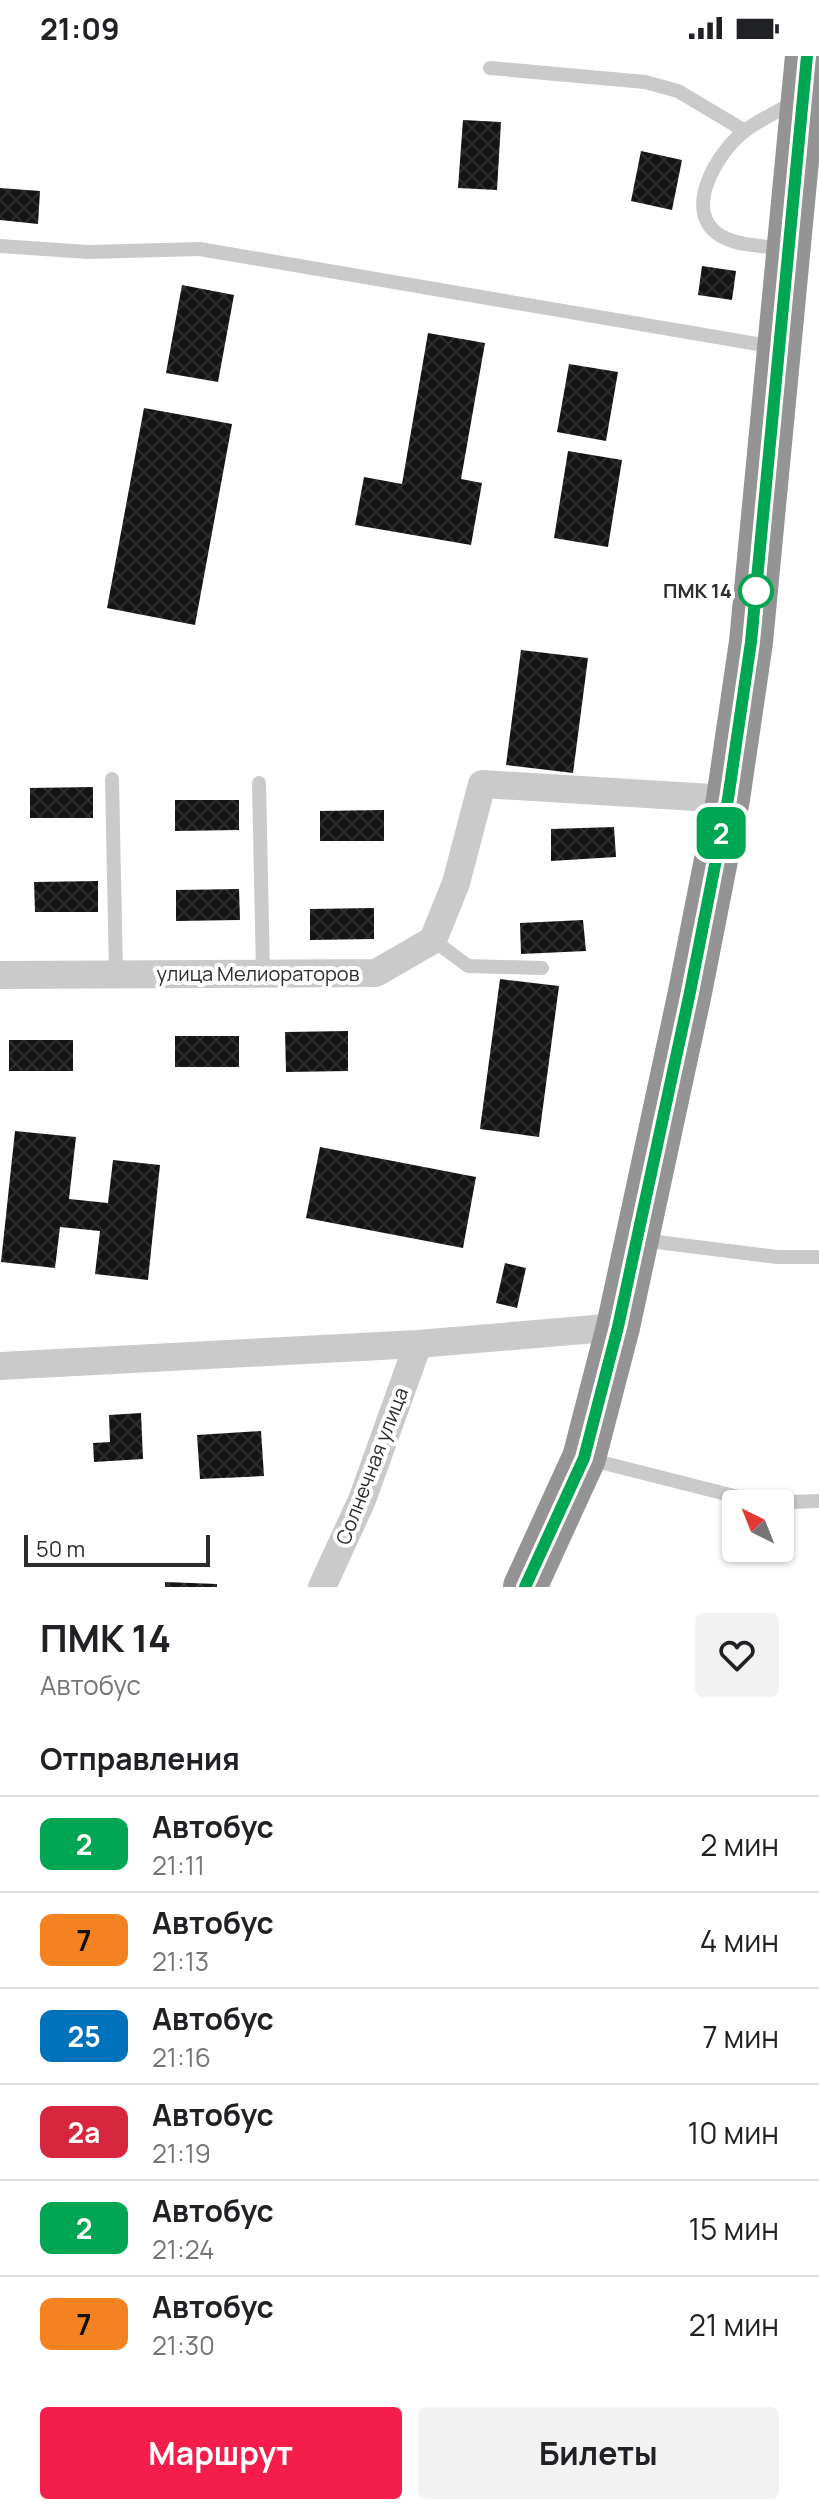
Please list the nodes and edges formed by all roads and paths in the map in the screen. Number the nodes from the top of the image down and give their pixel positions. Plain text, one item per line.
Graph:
1 (490, 68) dead end
2 (809, 84) edge
3 (745, 131) junction
4 (0, 246) edge
5 (788, 249) junction
6 (778, 348) junction
7 (112, 779) dead end
8 (259, 783) dead end
9 (728, 799) junction
10 (433, 940) junction
11 (542, 968) dead end
12 (116, 974) junction
13 (263, 974) junction
14 (0, 975) edge
15 (636, 1240) junction
16 (819, 1257) edge
17 (618, 1327) junction
18 (418, 1344) junction
19 (0, 1366) edge
20 (584, 1458) junction
21 (819, 1501) edge
22 (322, 1587) edge
23 (525, 1587) edge

1 - 3 lane
2 - 3 lane
2 - 5 highway
3 - 5 lane
4 - 6 lane
5 - 6 highway
6 - 9 highway
7 - 12 lane
8 - 13 lane
9 - 10 street
9 - 15 highway
10 - 11 lane
10 - 13 street, улица Мелиораторов
12 - 13 street, улица Мелиораторов
12 - 14 street, улица Мелиораторов
15 - 16 lane
15 - 17 highway
17 - 18 street
17 - 20 highway
18 - 19 street
18 - 22 street, Солнечная улица
20 - 21 lane
20 - 23 highway

